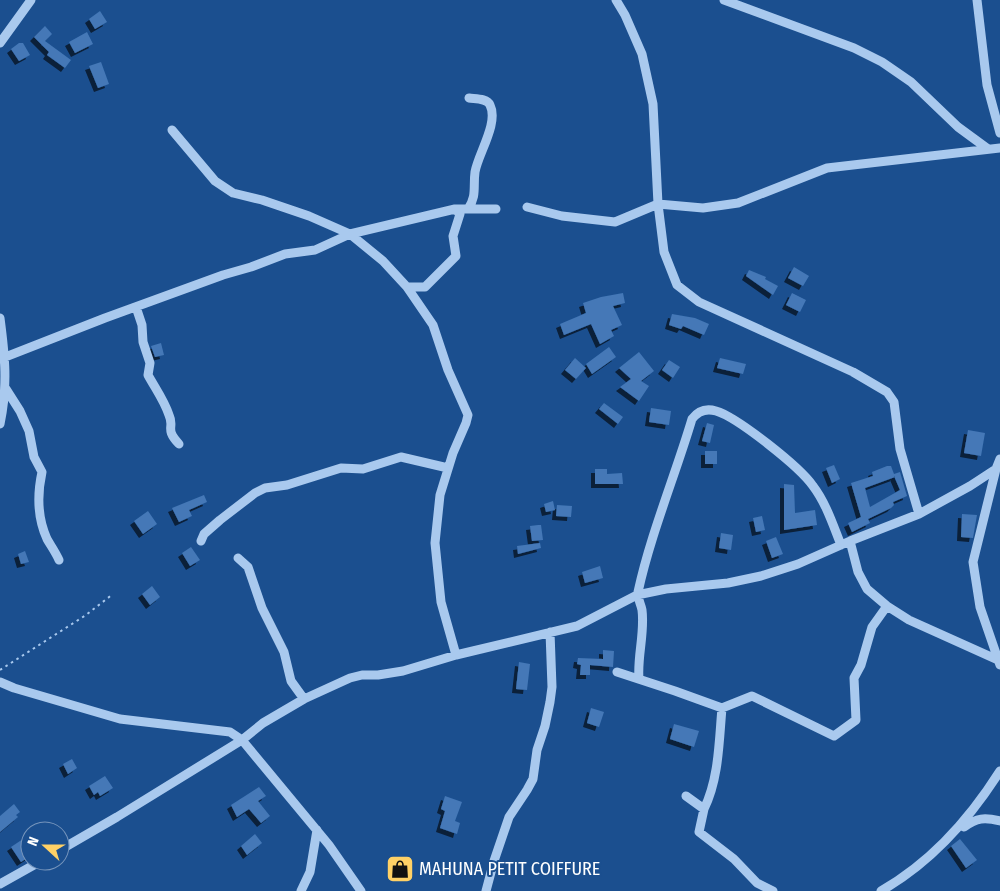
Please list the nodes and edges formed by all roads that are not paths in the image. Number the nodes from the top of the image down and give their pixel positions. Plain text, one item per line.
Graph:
1 (31, 0) edge
2 (616, 0) edge
3 (724, 0) edge
4 (977, 0) edge
5 (0, 43) edge
6 (469, 98) dead end
7 (172, 130) dead end
8 (1000, 133) edge
9 (988, 148) junction
10 (1000, 148) edge
11 (658, 204) junction
12 (527, 206) dead end
13 (455, 209) junction
14 (468, 209) junction
15 (496, 209) dead end
16 (350, 234) junction
17 (407, 287) junction
18 (136, 307) junction
19 (0, 318) edge
20 (2, 358) edge
21 (6, 389) junction
22 (0, 424) edge
23 (178, 444) dead end
24 (1000, 459) edge
25 (448, 468) junction
26 (998, 469) edge
27 (919, 514) junction
28 (201, 541) dead end
29 (850, 541) junction
30 (841, 545) junction
31 (238, 558) dead end
32 (59, 560) dead end
33 (638, 595) junction
34 (887, 606) junction
35 (550, 632) junction
36 (456, 655) junction
37 (999, 662) edge
38 (617, 672) dead end
39 (639, 680) junction
40 (0, 682) edge
41 (304, 699) junction
42 (722, 708) junction
43 (242, 740) junction
44 (1000, 771) edge
45 (686, 796) dead end
46 (704, 809) junction
47 (1000, 821) edge
48 (317, 830) junction
49 (949, 838) junction
50 (70, 844) edge
51 (23, 871) edge
52 (0, 884) edge
53 (301, 891) edge
54 (361, 891) edge
55 (486, 891) edge
56 (773, 891) edge
57 (882, 891) edge

1 - 5 street
2 - 11 street
3 - 9 street
4 - 8 street
6 - 14 street
7 - 16 street
9 - 10 street
9 - 11 street
11 - 12 street
11 - 27 street
13 - 14 street
13 - 16 street
13 - 17 street
14 - 15 street
16 - 17 street
16 - 18 street
17 - 25 street
18 - 20 street
18 - 23 street
19 - 20 street
20 - 21 street
21 - 22 street
21 - 32 street
24 - 26 street
25 - 28 street
25 - 36 street
26 - 27 street
26 - 37 street
27 - 29 street
29 - 30 street
29 - 34 street
30 - 33 street
30 - 33 street
31 - 41 street
33 - 35 street
33 - 39 street
34 - 37 street
34 - 42 street
35 - 36 street
35 - 55 street
36 - 41 street
38 - 39 street
39 - 42 street
40 - 43 street
41 - 43 street
42 - 46 street
43 - 48 street
43 - 50 street
44 - 49 street
45 - 46 street
46 - 56 street
47 - 49 street
48 - 53 street
48 - 54 street
49 - 57 street
51 - 52 street

